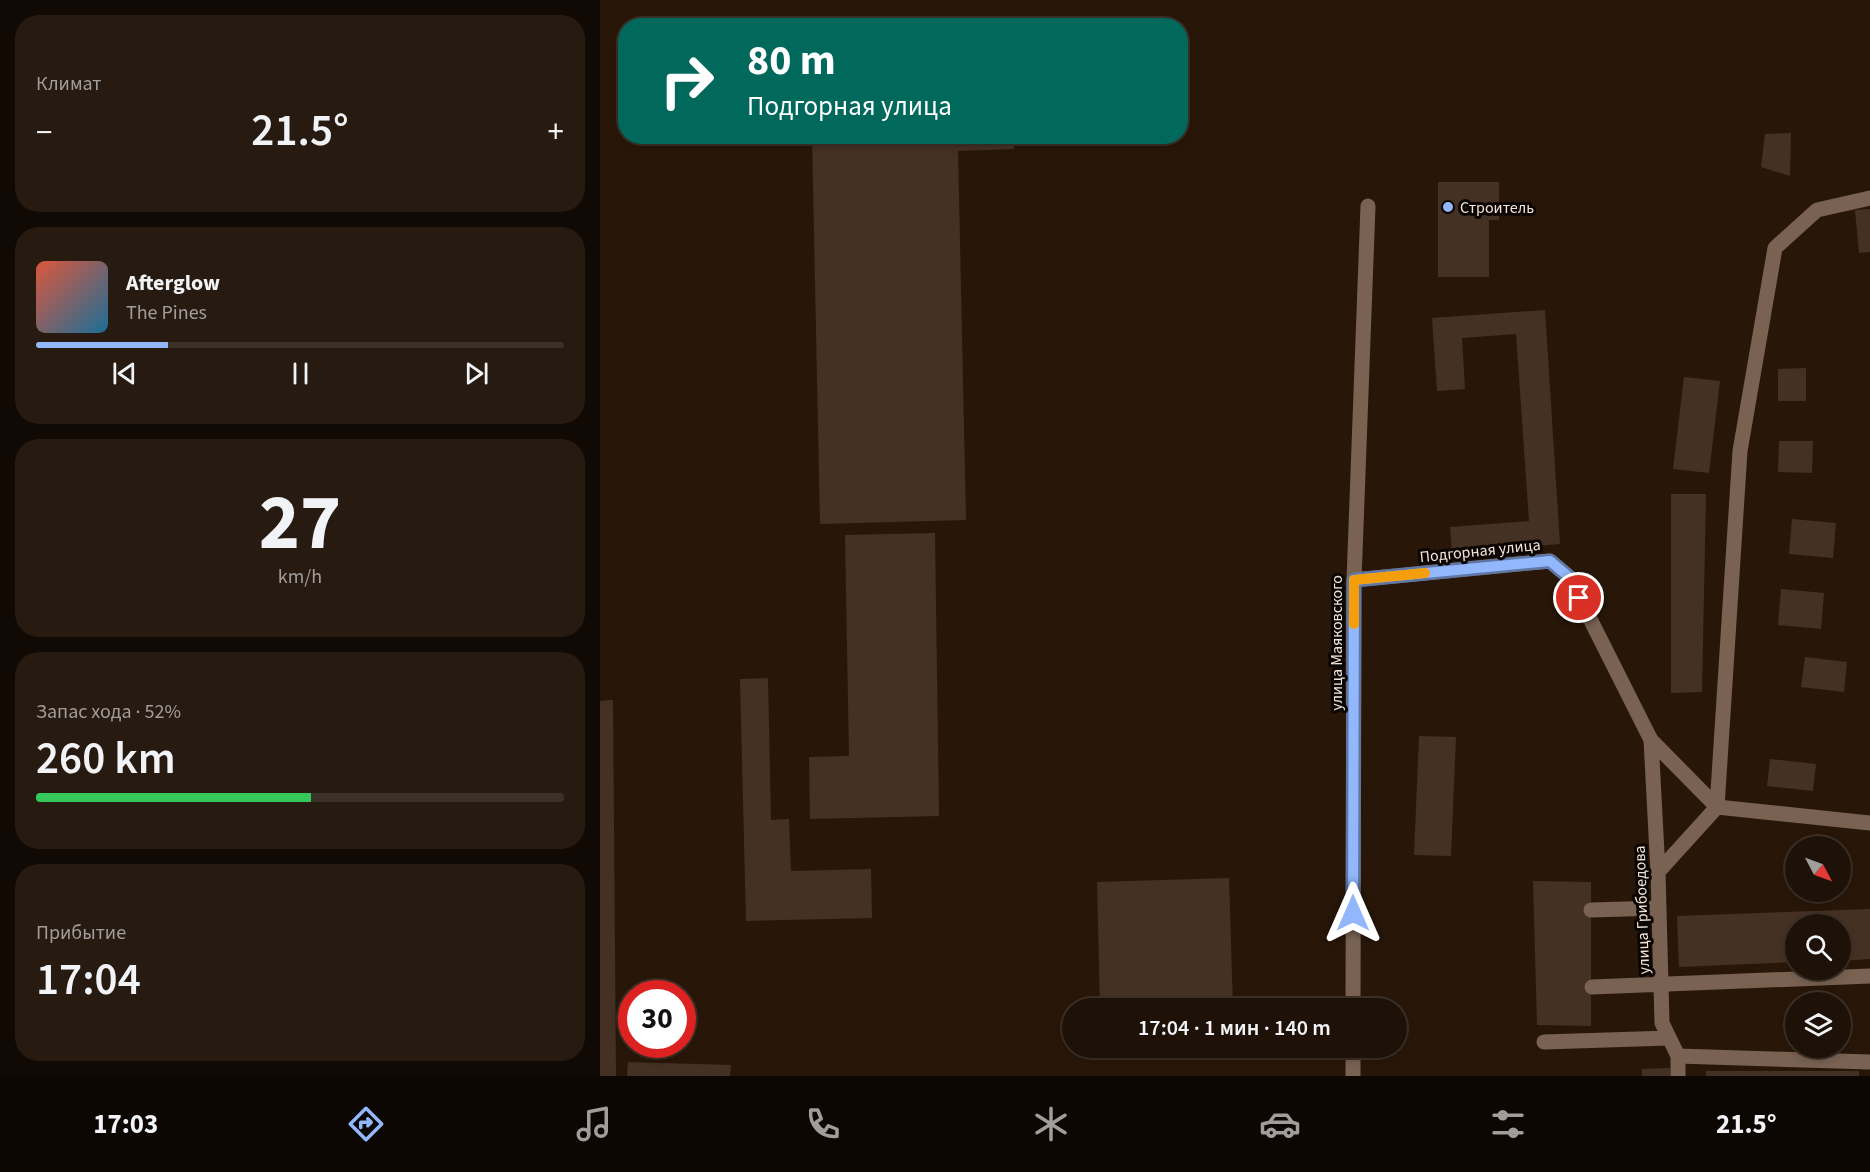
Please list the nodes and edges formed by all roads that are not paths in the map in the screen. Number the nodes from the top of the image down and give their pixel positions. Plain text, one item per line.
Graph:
1 (1870, 198) edge
2 (1368, 206) dead end
3 (1354, 580) junction
4 (1651, 740) junction
5 (1717, 807) junction
6 (1870, 823) edge
7 (1658, 872) junction
8 (1659, 908) junction
9 (1591, 909) dead end
10 (1870, 976) edge
11 (1661, 983) junction
12 (1592, 987) dead end
13 (1353, 998) edge
14 (1669, 1038) junction
15 (1544, 1042) dead end
16 (1678, 1056) junction
17 (1353, 1058) edge
18 (1870, 1062) edge
19 (1353, 1076) edge
20 (1678, 1076) edge

1 - 5 street
2 - 3 street, улица Маяковского
3 - 4 street, Подгорная улица
3 - 13 street, улица Маяковского
4 - 5 street, Подгорная улица
4 - 7 street, улица Грибоедова
5 - 6 street
5 - 7 street
7 - 8 street, улица Грибоедова
8 - 9 street
8 - 11 street, улица Грибоедова
10 - 11 street
11 - 12 street
11 - 14 street, улица Грибоедова
14 - 15 street
14 - 16 street, улица Грибоедова
16 - 18 street
16 - 20 street, улица Грибоедова
17 - 19 street

